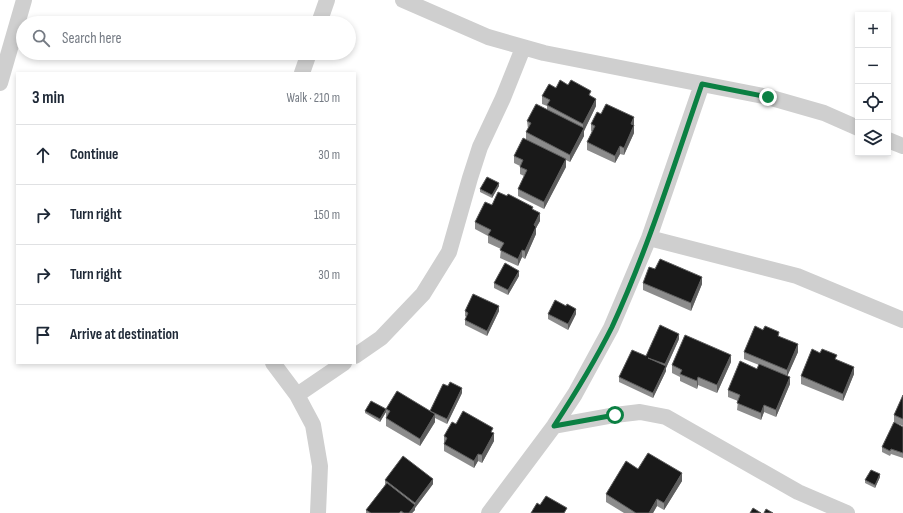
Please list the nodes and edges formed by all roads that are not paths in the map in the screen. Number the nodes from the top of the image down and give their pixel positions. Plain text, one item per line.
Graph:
1 (24, 0) edge
2 (327, 0) edge
3 (403, 0) edge
4 (19, 16) edge
5 (321, 16) edge
6 (16, 28) edge
7 (523, 48) junction
8 (307, 60) edge
9 (302, 72) edge
10 (0, 83) edge
11 (702, 84) junction
12 (855, 127) edge
13 (891, 141) edge
14 (903, 146) edge
15 (649, 238) junction
16 (903, 320) edge
17 (356, 355) edge
18 (274, 364) edge
19 (343, 364) edge
20 (297, 395) junction
21 (554, 426) junction
22 (318, 513) edge
23 (489, 513) edge
24 (847, 513) edge

1 - 4 street
2 - 5 street
3 - 7 street
6 - 10 street
7 - 11 street
7 - 17 street
8 - 9 street
11 - 12 street
11 - 15 street
13 - 14 street
15 - 16 street
15 - 21 street
18 - 20 street
19 - 20 street
20 - 22 street
21 - 23 street
21 - 24 street

